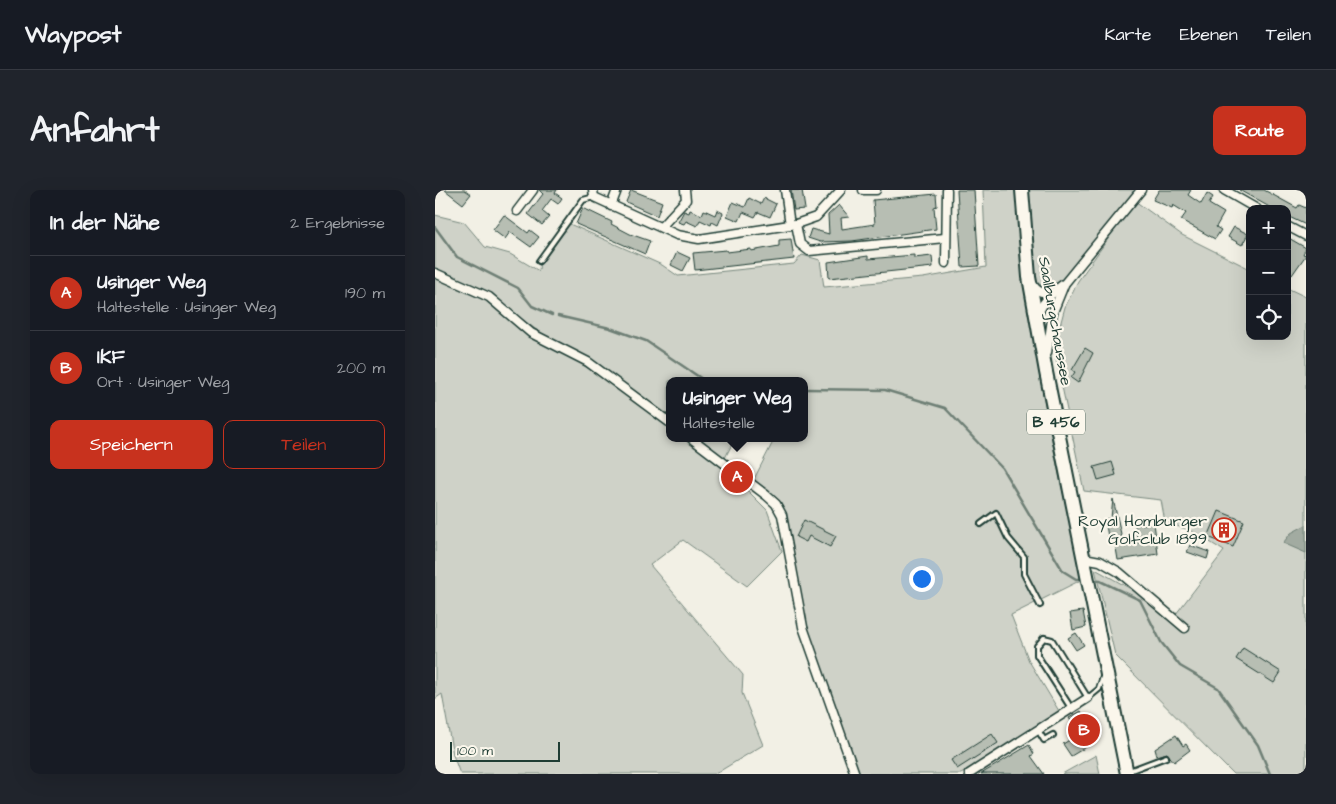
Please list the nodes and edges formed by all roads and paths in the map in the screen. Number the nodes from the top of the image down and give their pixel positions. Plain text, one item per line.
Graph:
1 (533, 190) edge
2 (617, 190) edge
3 (685, 190) edge
4 (785, 190) edge
5 (841, 190) edge
6 (863, 190) edge
7 (876, 190) edge
8 (947, 190) edge
9 (1022, 190) edge
10 (1141, 190) edge
11 (1223, 190) edge
12 (593, 193) edge
13 (1250, 205) edge
14 (611, 206) junction
15 (517, 211) dead end
16 (793, 225) junction
17 (661, 227) junction
18 (1291, 228) edge
19 (1306, 236) edge
20 (945, 238) junction
21 (539, 261) dead end
22 (946, 263) dead end
23 (435, 273) edge
24 (1029, 277) junction
25 (1065, 283) junction
26 (1055, 291) junction
27 (1037, 322) junction
28 (1046, 372) junction
29 (666, 420) edge
30 (696, 442) edge
31 (981, 524) dead end
32 (1084, 558) junction
33 (1040, 605) dead end
34 (1185, 628) dead end
35 (1106, 670) junction
36 (1088, 698) junction
37 (1071, 709) junction
38 (1038, 730) junction
39 (1053, 735) dead end
40 (1166, 757) dead end
41 (973, 773) edge
42 (1127, 773) edge
43 (855, 774) edge

1 - 15 street
2 - 14 street
3 - 17 street
4 - 16 street
5 - 16 street
6 - 7 street
8 - 20 street
9 - 24 main road, Saalburgchaussee / B 456
10 - 25 street
11 - 13 street
12 - 14 street
12 - 21 lane
14 - 17 street
16 - 17 street
16 - 20 street
18 - 19 street
20 - 22 street
23 - 29 street
24 - 26 street
24 - 27 main road, Saalburgchaussee / B 456
25 - 26 street
25 - 28 street
26 - 27 street
27 - 28 main road, Saalburgchaussee / B 456
28 - 32 main road, Saalburgchaussee / B 456
30 - 43 street
31 - 33 lane
32 - 34 street
32 - 35 main road, Saalburgchaussee / B 456
35 - 36 lane
35 - 42 main road, B 456
36 - 37 street
36 - 37 lane
37 - 38 street
38 - 39 lane
38 - 41 street
40 - 42 lane

